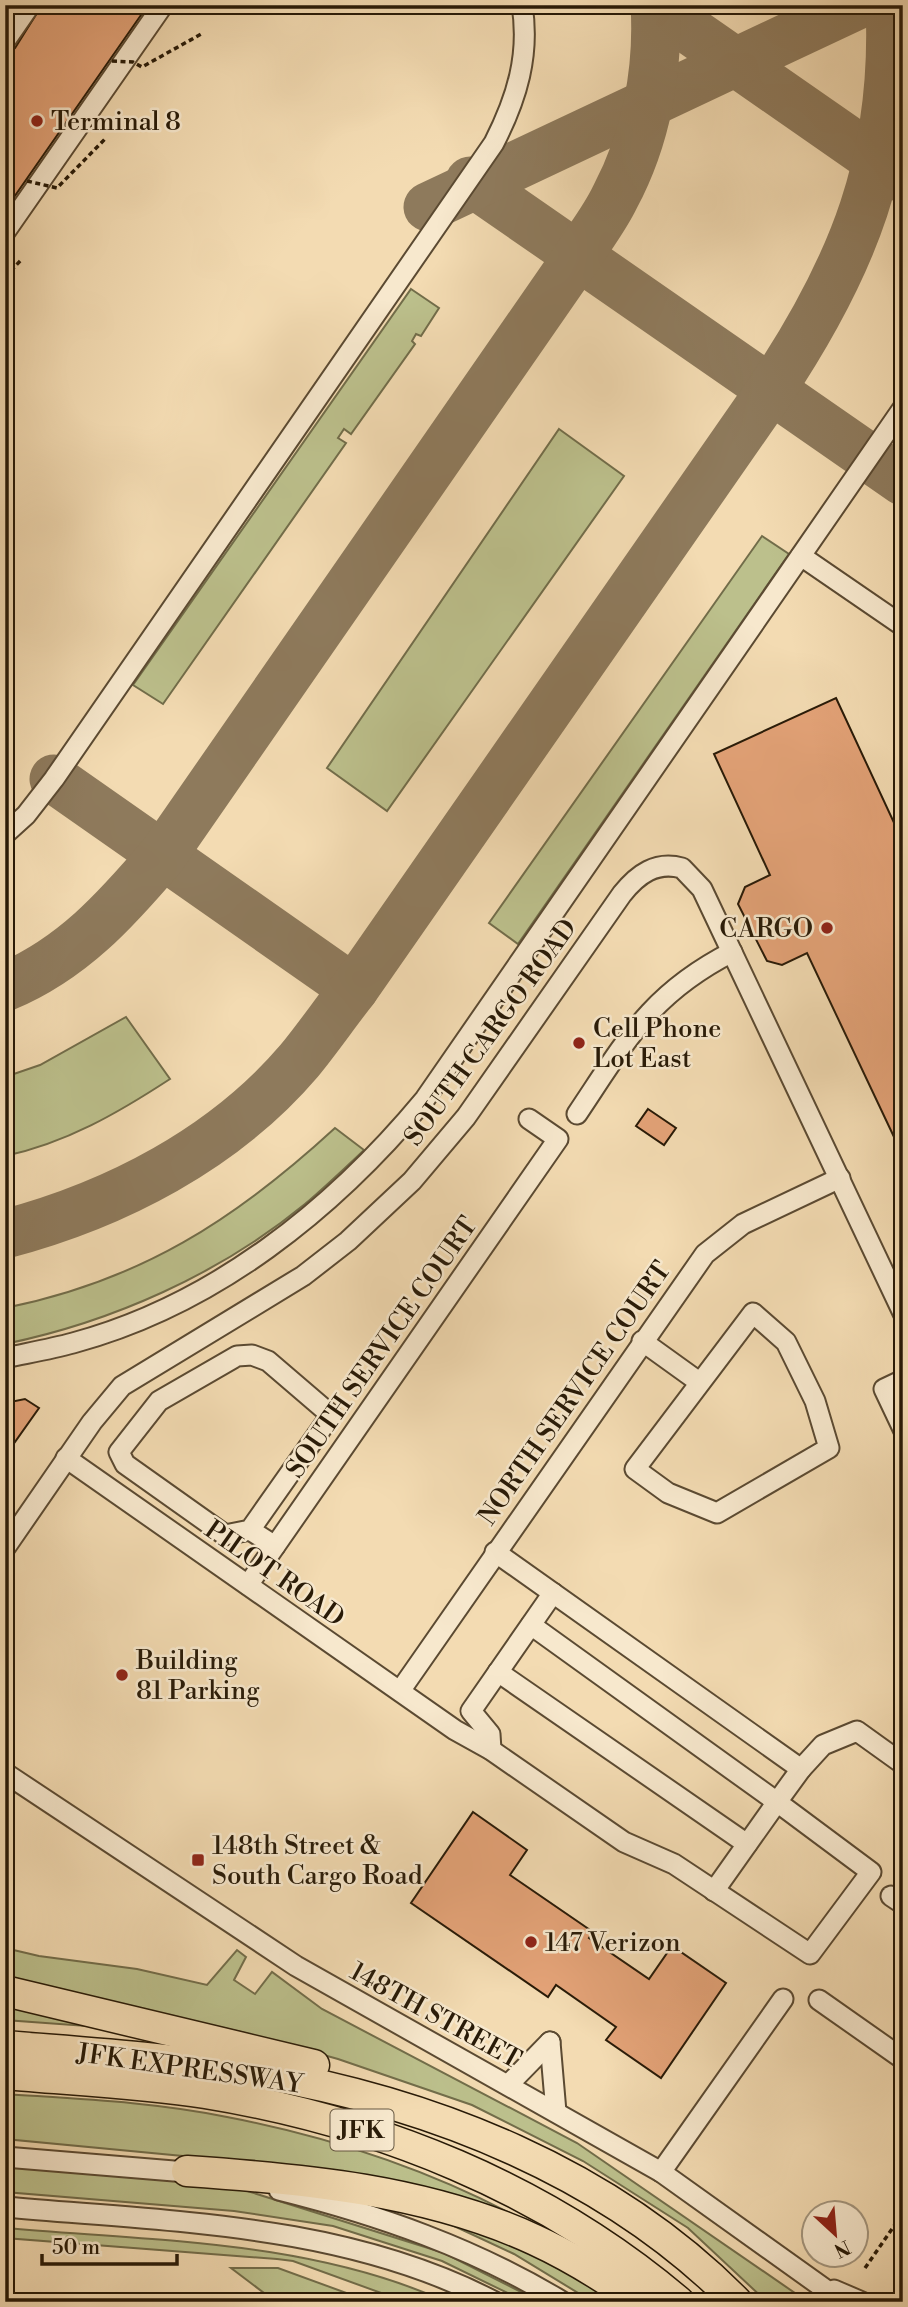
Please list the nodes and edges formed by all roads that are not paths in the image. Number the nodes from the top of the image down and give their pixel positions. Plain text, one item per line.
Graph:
1 (30, 5) edge
2 (163, 5) edge
3 (522, 5) edge
4 (5, 41) edge
5 (5, 232) edge
6 (903, 408) edge
7 (802, 556) junction
8 (903, 626) edge
9 (5, 834) edge
10 (732, 952) junction
11 (577, 1114) dead end
12 (529, 1119) dead end
13 (840, 1178) junction
14 (903, 1313) edge
15 (642, 1341) junction
16 (5, 1358) edge
17 (903, 1380) edge
18 (699, 1382) junction
19 (903, 1429) edge
20 (66, 1458) junction
21 (250, 1530) junction
22 (275, 1546) junction
23 (5, 1548) edge
24 (495, 1552) junction
25 (248, 1586) junction
26 (553, 1593) junction
27 (531, 1625) junction
28 (498, 1672) junction
29 (400, 1691) junction
30 (491, 1751) junction
31 (903, 1764) edge
32 (801, 1769) junction
33 (5, 1773) edge
34 (777, 1802) junction
35 (747, 1843) junction
36 (714, 1891) junction
37 (5, 1991) edge
38 (783, 1999) dead end
39 (819, 2000) dead end
40 (5, 2046) edge
41 (903, 2059) edge
42 (5, 2074) edge
43 (508, 2085) junction
44 (556, 2112) junction
45 (5, 2157) edge
46 (187, 2171) junction
47 (662, 2172) junction
48 (5, 2207) edge
49 (656, 2232) junction
50 (823, 2286) junction
51 (495, 2302) edge
52 (563, 2302) edge
53 (640, 2302) edge
54 (679, 2302) edge
55 (737, 2302) edge
56 (843, 2302) edge
57 (862, 2302) edge

1 - 4 street
2 - 5 street
3 - 9 street
6 - 7 street
7 - 8 street
7 - 16 street
10 - 11 street
10 - 13 street
10 - 20 street, SOUTH CARGO ROAD
12 - 22 street, SOUTH SERVICE COURT
13 - 14 street
13 - 15 street, NORTH SERVICE COURT
15 - 18 street
15 - 24 street, NORTH SERVICE COURT
17 - 19 street
18 - 18 street
20 - 23 street, SOUTH CARGO ROAD
20 - 25 street, PILOT ROAD
21 - 21 street
21 - 22 street
22 - 25 street, SOUTH SERVICE COURT
24 - 26 street
24 - 29 street, NORTH SERVICE COURT
25 - 29 street, PILOT ROAD
26 - 27 street
26 - 32 street
27 - 28 street
27 - 34 street
28 - 30 street
28 - 35 street
29 - 30 street, PILOT ROAD
30 - 36 street, PILOT ROAD
31 - 32 street
32 - 34 street
33 - 43 street, 148TH STREET
34 - 35 street
34 - 36 street, PILOT ROAD
35 - 36 street
37 - 49 highway
38 - 47 street
39 - 41 street
40 - 49 highway, JFK EXPRESSWAY / JFK
42 - 54 highway, JFK EXPRESSWAY / JFK
43 - 44 street, 148TH STREET
43 - 44 street
44 - 47 street, 148TH STREET
45 - 46 street
46 - 52 street
46 - 53 highway
47 - 50 street, 148TH STREET
48 - 51 street
49 - 55 highway, JFK EXPRESSWAY / JFK
50 - 56 street, 148TH STREET
50 - 57 street

